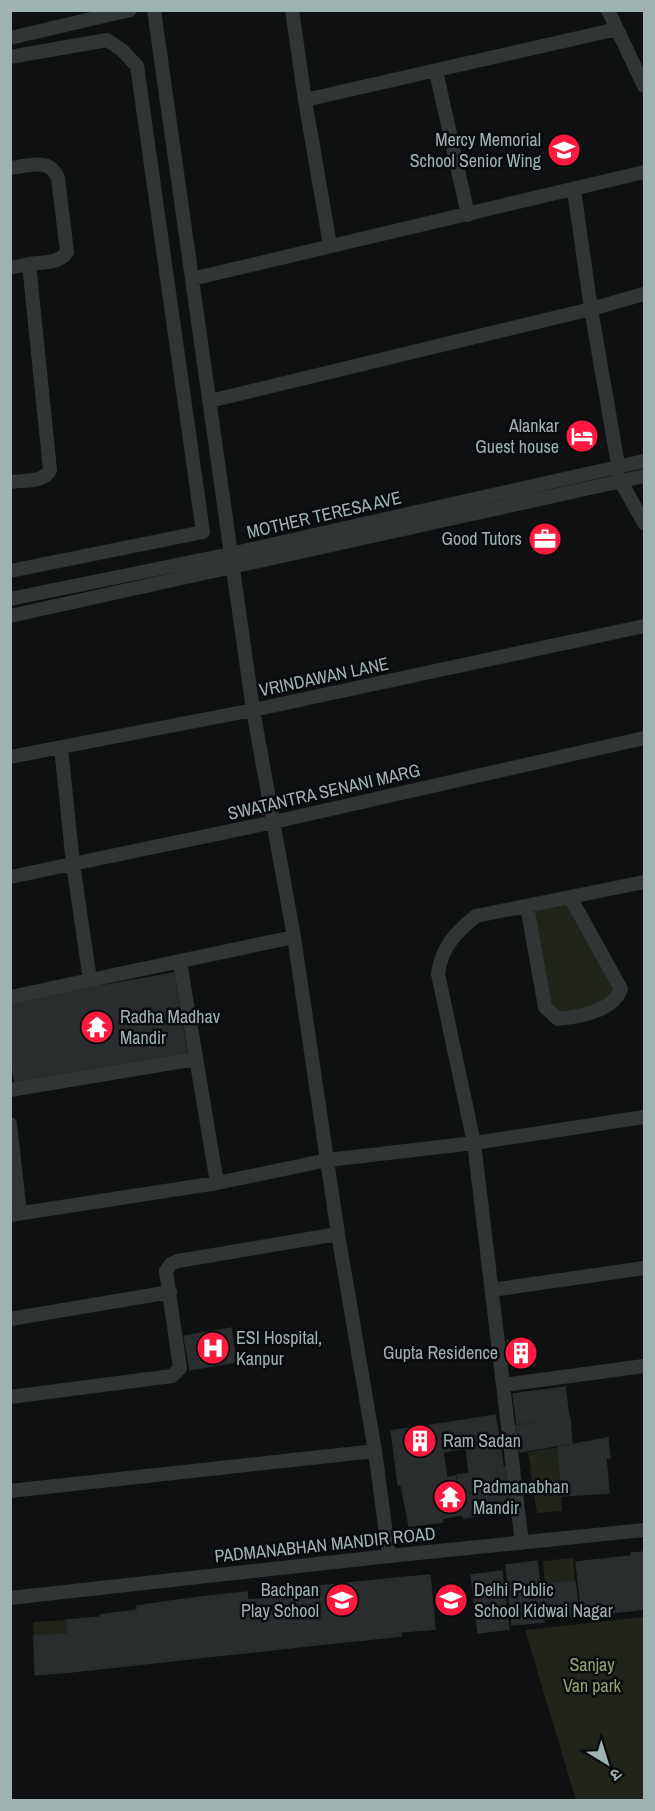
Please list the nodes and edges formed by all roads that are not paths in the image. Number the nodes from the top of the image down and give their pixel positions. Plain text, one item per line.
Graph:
1 (130, 10) edge
2 (154, 10) edge
3 (292, 10) edge
4 (608, 10) edge
5 (616, 29) junction
6 (10, 38) edge
7 (10, 57) edge
8 (436, 71) junction
9 (645, 86) edge
10 (305, 100) junction
11 (10, 168) edge
12 (645, 172) edge
13 (574, 190) junction
14 (468, 215) junction
15 (330, 245) junction
16 (29, 264) junction
17 (10, 268) edge
18 (192, 279) junction
19 (645, 294) edge
20 (591, 309) junction
21 (210, 401) junction
22 (645, 461) edge
23 (618, 467) junction
24 (645, 476) edge
25 (10, 482) edge
26 (621, 482) junction
27 (645, 523) edge
28 (232, 561) junction
29 (10, 571) edge
30 (10, 599) edge
31 (11, 615) edge
32 (645, 626) edge
33 (253, 711) junction
34 (645, 738) edge
35 (61, 747) junction
36 (10, 757) edge
37 (274, 822) junction
38 (74, 864) junction
39 (10, 877) edge
40 (645, 882) edge
41 (570, 897) junction
42 (527, 906) junction
43 (294, 937) junction
44 (180, 962) junction
45 (90, 980) junction
46 (10, 997) edge
47 (196, 1059) junction
48 (10, 1090) edge
49 (645, 1117) edge
50 (10, 1124) edge
51 (474, 1143) junction
52 (328, 1160) junction
53 (217, 1183) junction
54 (15, 1214) edge
55 (338, 1234) junction
56 (645, 1268) edge
57 (492, 1290) junction
58 (170, 1292) junction
59 (10, 1318) edge
60 (645, 1366) edge
61 (503, 1385) junction
62 (10, 1396) edge
63 (375, 1451) junction
64 (10, 1491) edge
65 (645, 1530) edge
66 (522, 1542) junction
67 (389, 1556) junction
68 (10, 1598) edge

1 - 6 street
2 - 18 street
3 - 10 street
4 - 5 street
5 - 8 street
5 - 9 street
7 - 29 street
8 - 10 street
8 - 14 street
10 - 15 street
11 - 16 street
12 - 13 street
13 - 14 street
13 - 20 street
14 - 15 street
15 - 18 street
16 - 17 street
16 - 25 street
18 - 21 street
19 - 20 street
20 - 21 street
20 - 23 street
21 - 28 street
22 - 23 street, MOTHER TERESA AVE
23 - 26 street
23 - 28 street, MOTHER TERESA AVE
24 - 26 street
26 - 27 street
26 - 28 street
28 - 30 street, MOTHER TERESA AVE
28 - 31 street
28 - 33 street
32 - 33 street, VRINDAWAN LANE
33 - 35 street, VRINDAWAN LANE
33 - 37 street
34 - 37 street, SWATANTRA SENANI MARG
35 - 36 street, VRINDAWAN LANE
35 - 38 street
37 - 38 street, SWATANTRA SENANI MARG
37 - 43 street
38 - 39 street, SWATANTRA SENANI MARG
38 - 45 street
40 - 41 street
41 - 42 street
41 - 42 street
42 - 51 street
43 - 44 street
43 - 52 street
44 - 45 street
44 - 47 street
45 - 46 street
47 - 48 street
47 - 53 street
49 - 51 street
50 - 54 street
51 - 52 street
51 - 57 street
52 - 53 street
52 - 55 street
53 - 54 street
55 - 58 street
55 - 63 street
56 - 57 street
57 - 61 street
58 - 59 street
58 - 62 street
60 - 61 street
61 - 66 street
63 - 64 street
63 - 67 street
65 - 66 street, PADMANABHAN MANDIR ROAD
66 - 67 street, PADMANABHAN MANDIR ROAD
67 - 68 street, PADMANABHAN MANDIR ROAD

